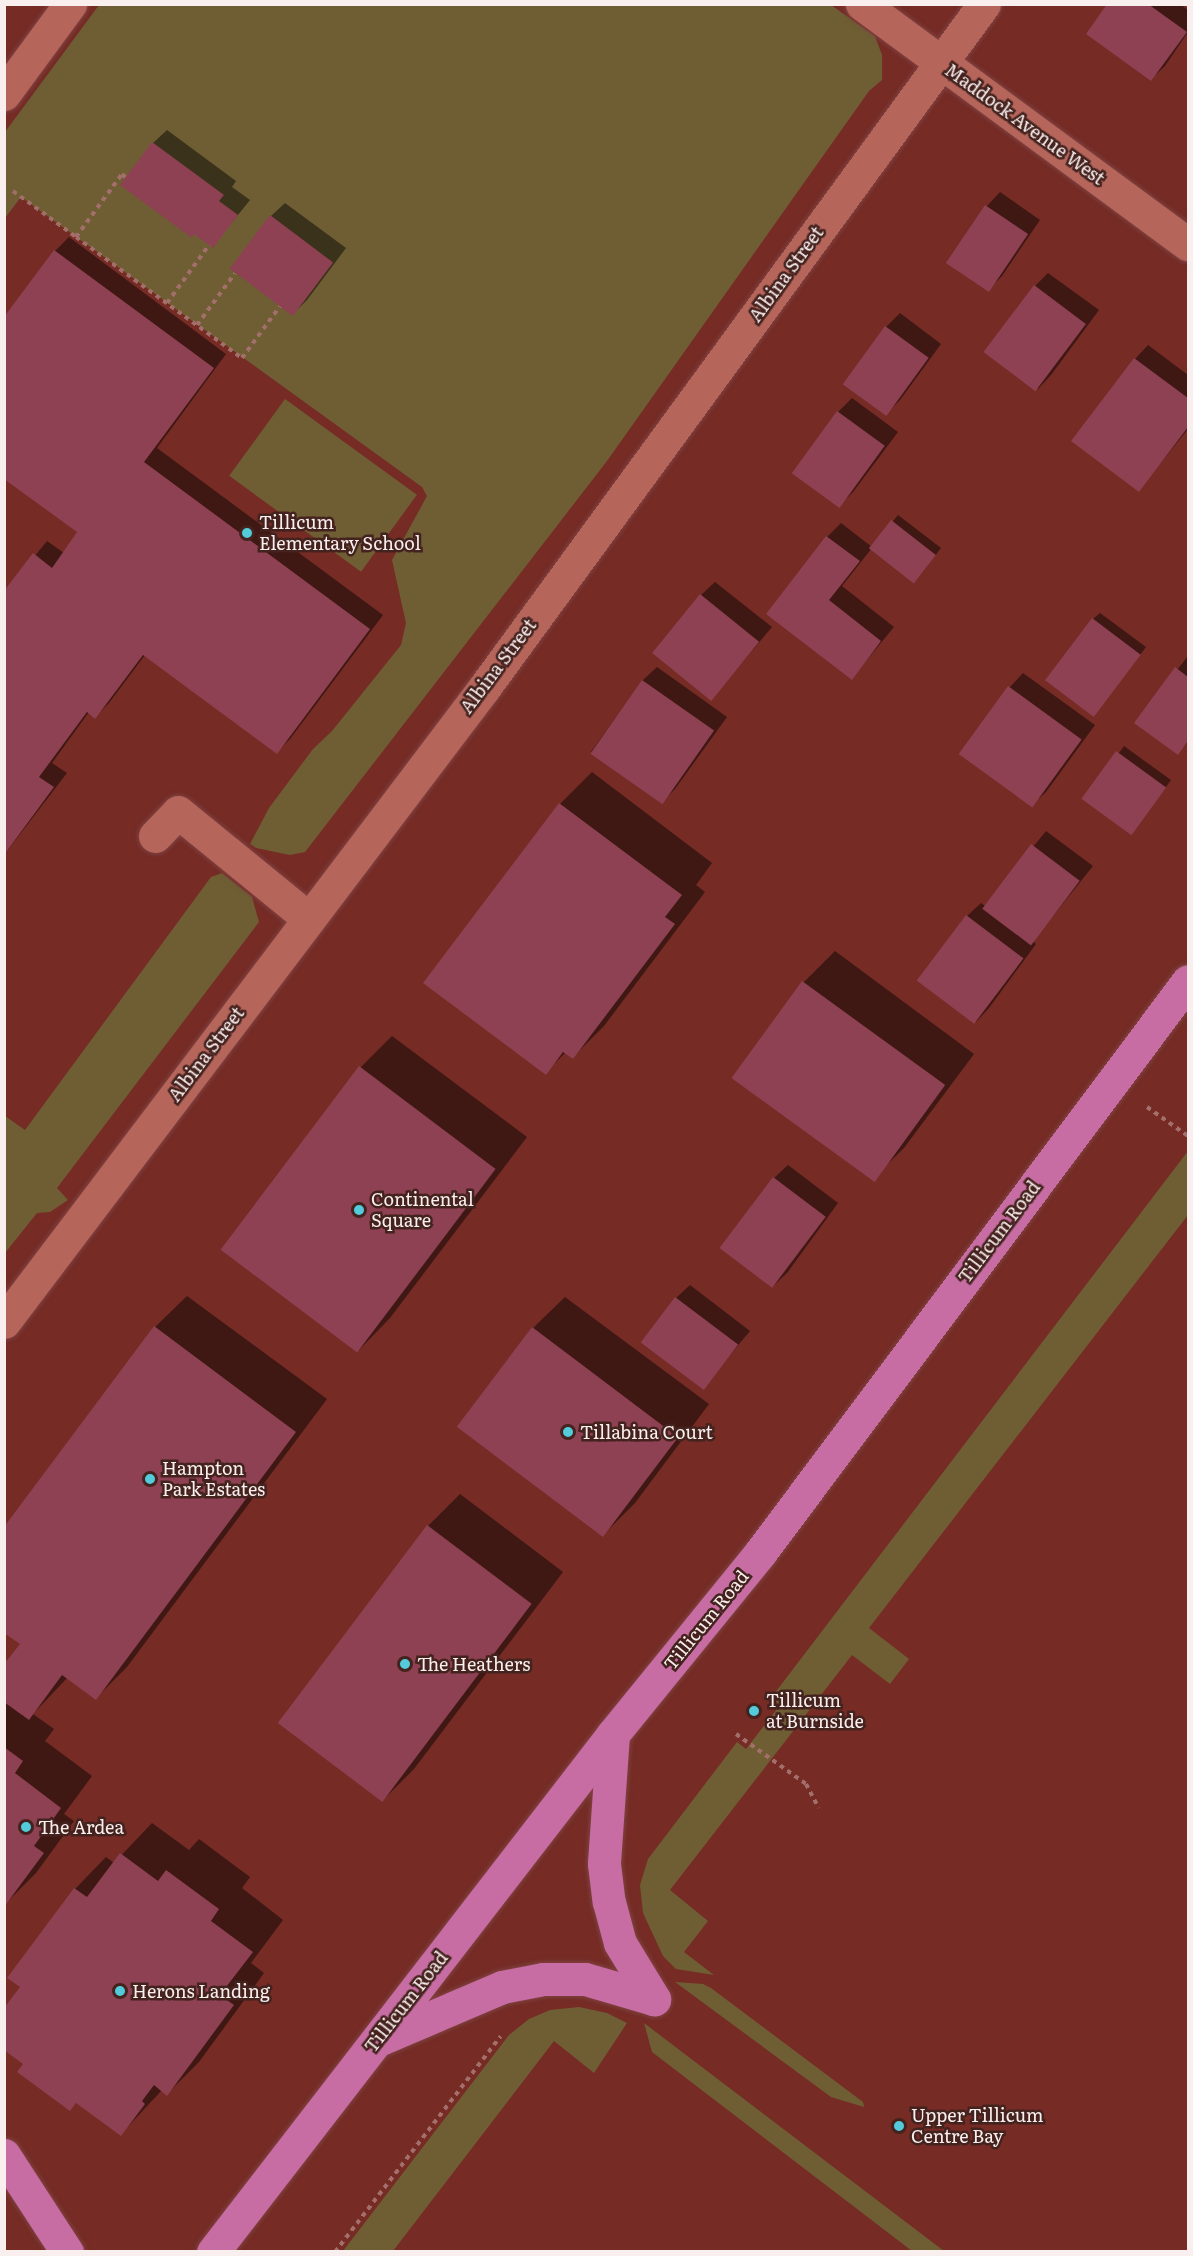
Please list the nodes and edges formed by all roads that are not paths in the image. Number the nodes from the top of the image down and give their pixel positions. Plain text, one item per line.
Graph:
1 (70, 4) edge
2 (862, 4) edge
3 (984, 4) edge
4 (942, 63) junction
5 (4, 94) edge
6 (1188, 244) edge
7 (155, 836) dead end
8 (308, 918) junction
9 (1188, 981) edge
10 (4, 1322) edge
11 (613, 1734) junction
12 (376, 2040) junction
13 (4, 2155) edge
14 (67, 2252) edge
15 (213, 2252) edge

1 - 5 street
2 - 4 street, Maddock Avenue West
3 - 4 street, Albina Street
4 - 6 street, Maddock Avenue West
4 - 8 street, Albina Street
7 - 8 street
8 - 10 street, Albina Street
9 - 11 main road, Tillicum Road
11 - 12 main road, Tillicum Road
11 - 12 main road
12 - 15 main road, Tillicum Road
13 - 14 main road

